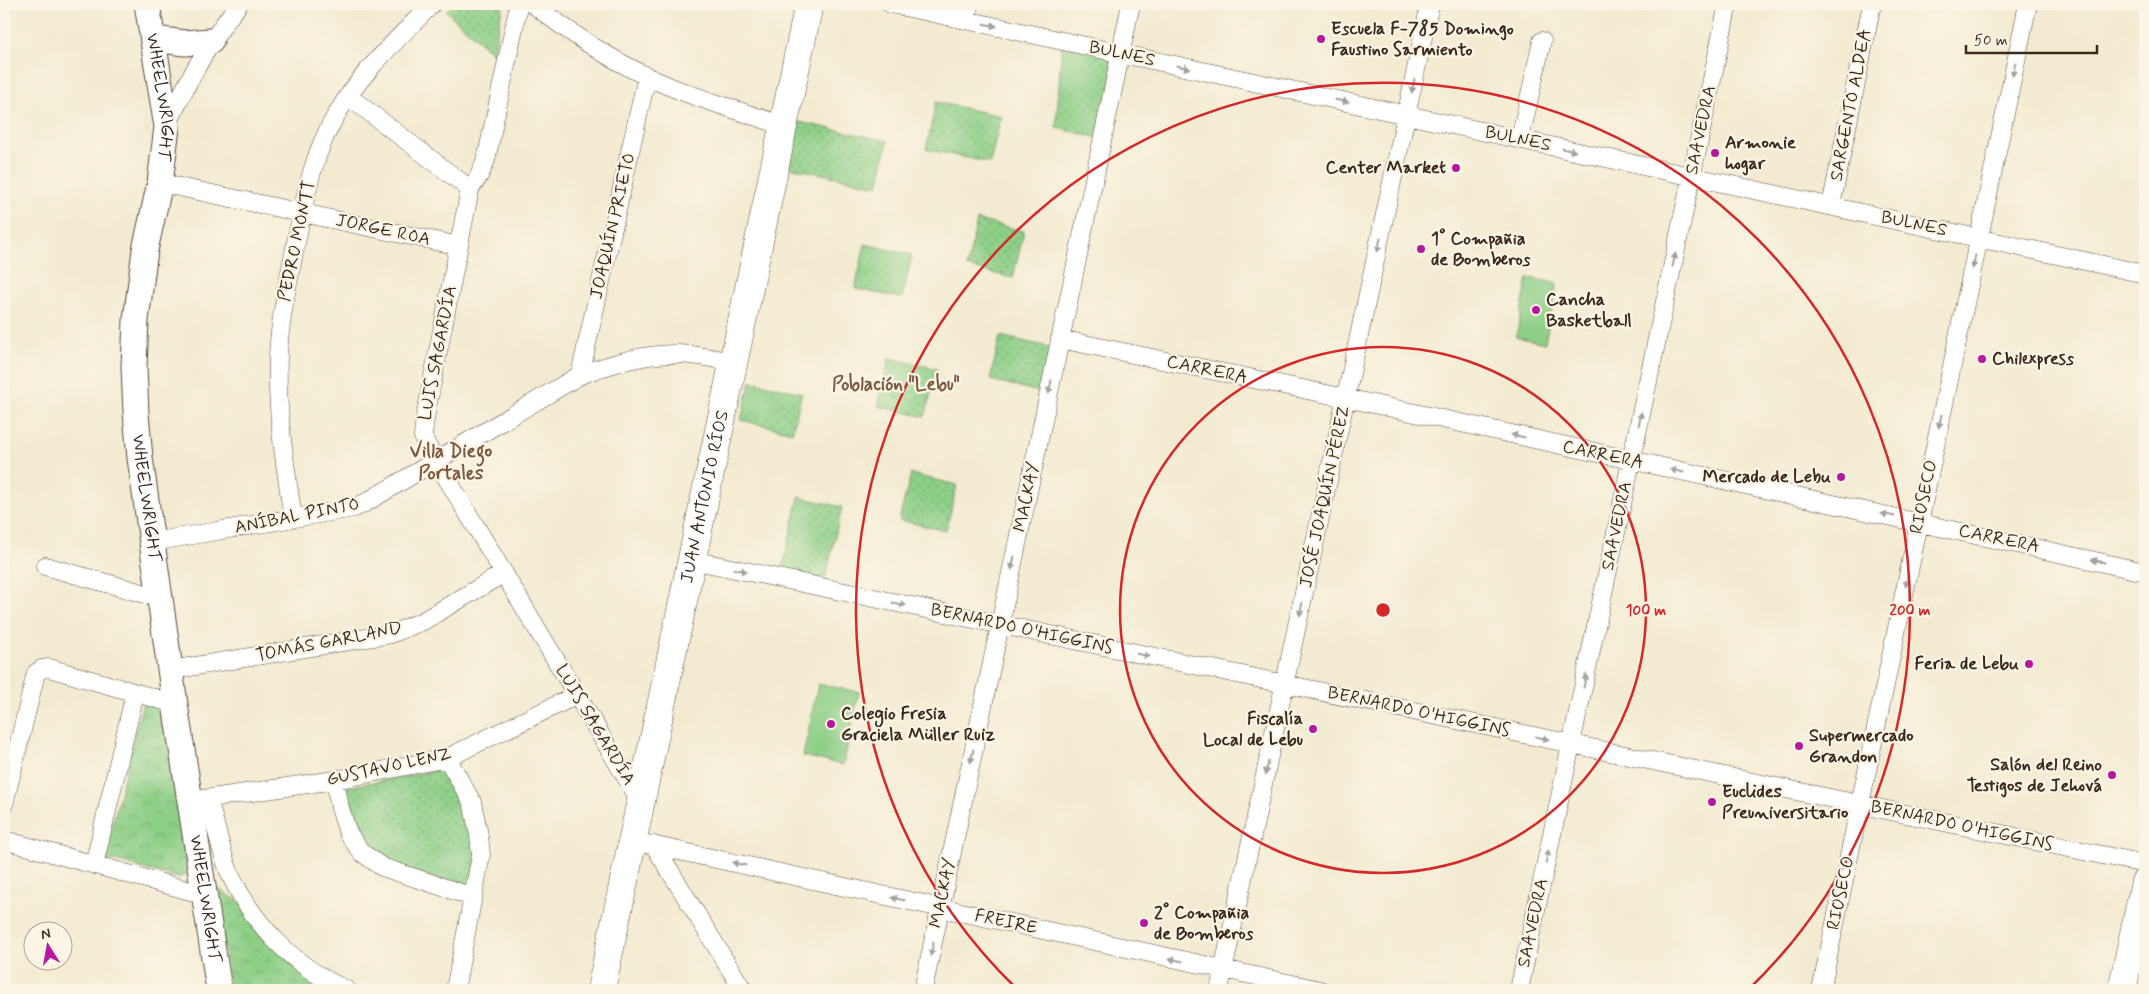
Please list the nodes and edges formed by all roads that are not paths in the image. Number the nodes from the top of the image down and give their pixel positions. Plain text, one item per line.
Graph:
1 (147, 4) edge
2 (239, 4) edge
3 (432, 4) edge
4 (519, 4) edge
5 (533, 4) edge
6 (809, 4) edge
7 (891, 4) edge
8 (1131, 4) edge
9 (1430, 4) edge
10 (1728, 4) edge
11 (1872, 4) edge
12 (2028, 4) edge
13 (967, 12) edge
14 (154, 40) junction
15 (211, 41) junction
16 (1542, 41) dead end
17 (1121, 53) junction
18 (647, 76) junction
19 (348, 96) junction
20 (1407, 115) junction
21 (784, 126) junction
22 (167, 127) junction
23 (1520, 139) junction
24 (1692, 176) junction
25 (160, 183) junction
26 (470, 189) junction
27 (1831, 206) junction
28 (302, 213) junction
29 (1979, 238) junction
30 (459, 246) junction
31 (2145, 274) edge
32 (1060, 339) junction
33 (734, 362) junction
34 (580, 375) junction
35 (1346, 398) junction
36 (436, 460) junction
37 (1631, 461) junction
38 (292, 518) junction
39 (1919, 521) junction
40 (152, 542) junction
41 (692, 560) junction
42 (45, 566) dead end
43 (2145, 572) edge
44 (504, 573) junction
45 (160, 598) junction
46 (1000, 625) junction
47 (170, 670) junction
48 (1285, 684) junction
49 (135, 693) junction
50 (577, 695) junction
51 (175, 704) junction
52 (1571, 744) junction
53 (447, 758) junction
54 (335, 780) junction
55 (199, 800) junction
56 (641, 802) junction
57 (4, 804) edge
58 (1860, 804) junction
59 (4, 840) edge
60 (644, 843) junction
61 (2145, 864) edge
62 (94, 865) junction
63 (2145, 882) edge
64 (205, 895) junction
65 (473, 897) junction
66 (940, 908) junction
67 (1224, 970) junction
68 (219, 990) edge
69 (347, 990) edge
70 (455, 990) edge
71 (602, 990) edge
72 (743, 990) edge
73 (923, 990) edge
74 (1220, 990) edge
75 (1320, 990) edge
76 (1519, 990) edge
77 (1821, 990) edge
78 (2122, 990) edge

1 - 14 main road, WHEELWRIGHT
2 - 15 street
3 - 19 street, PEDRO MONTT
4 - 26 street, LUIS SAGARDÍA
5 - 18 street
6 - 21 main road, JUAN ANTONIO RÍOS
7 - 13 street, BULNES
8 - 17 street, MACKAY
9 -> 20 street, JOSÉ JOAQUÍN PÉREZ
10 - 24 street, SAAVEDRA
11 - 27 street, SARGENTO ALDEA
12 -> 29 street, RIOSECO
13 -> 17 street, BULNES
14 - 15 main road
14 - 22 main road, WHEELWRIGHT
15 - 22 street
16 - 23 street
17 -> 20 street, BULNES
17 - 32 street, MACKAY
18 - 21 street
18 - 34 street, JOAQUÍN PRIETO
19 - 26 street
19 - 28 street, PEDRO MONTT
20 - 23 street, BULNES
20 -> 35 street, JOSÉ JOAQUÍN PÉREZ
21 - 33 main road, JUAN ANTONIO RÍOS
22 - 25 main road, WHEELWRIGHT
23 -> 24 street, BULNES
24 - 27 street, BULNES
37 -> 24 street, SAAVEDRA
25 - 28 street, JORGE ROA
25 - 40 main road, WHEELWRIGHT
26 - 30 street, LUIS SAGARDÍA
27 - 29 street, BULNES
28 - 30 street, JORGE ROA
28 - 38 street, PEDRO MONTT
29 - 31 street, BULNES
29 -> 39 street, RIOSECO
30 - 36 street, LUIS SAGARDÍA
32 - 35 street, CARRERA
32 -> 46 street, MACKAY
33 - 34 street, ANÍBAL PINTO
33 - 41 main road, JUAN ANTONIO RÍOS
34 - 36 street, ANÍBAL PINTO
37 -> 35 street, CARRERA
35 -> 48 street, JOSÉ JOAQUÍN PÉREZ
36 - 38 street, ANÍBAL PINTO
36 - 44 street, LUIS SAGARDÍA
39 -> 37 street, CARRERA
52 -> 37 street, SAAVEDRA
38 - 40 street, ANÍBAL PINTO
43 -> 39 street, CARRERA
39 -> 58 street, RIOSECO
40 - 45 main road, WHEELWRIGHT
41 -> 46 street, BERNARDO O'HIGGINS
41 - 56 main road, JUAN ANTONIO RÍOS
42 - 45 street
44 - 47 street, TOMÁS GARLAND
44 - 50 street, LUIS SAGARDÍA
45 - 47 main road, WHEELWRIGHT
46 -> 48 street, BERNARDO O'HIGGINS
46 -> 66 street, MACKAY
47 - 51 main road, WHEELWRIGHT
48 -> 52 street, BERNARDO O'HIGGINS
48 -> 67 street, JOSÉ JOAQUÍN PÉREZ
49 - 51 street
49 - 57 street
49 - 62 street
50 - 53 street, GUSTAVO LENZ
50 - 56 street, LUIS SAGARDÍA
51 - 55 main road, WHEELWRIGHT
52 - 58 street, BERNARDO O'HIGGINS
76 -> 52 street, SAAVEDRA
53 - 54 street, GUSTAVO LENZ
53 - 65 street
54 - 55 street, GUSTAVO LENZ
54 - 65 street
55 - 64 main road, WHEELWRIGHT
55 - 69 street
56 - 60 main road, JUAN ANTONIO RÍOS
58 - 61 street, BERNARDO O'HIGGINS
58 - 77 street, RIOSECO
59 - 62 street
66 -> 60 street, FREIRE
60 - 71 main road, JUAN ANTONIO RÍOS
60 - 72 street
62 - 64 street
63 - 78 main road
64 - 68 main road, WHEELWRIGHT
65 - 70 street
67 -> 66 street, FREIRE
66 -> 73 street, MACKAY
67 - 74 street, JOSÉ JOAQUÍN PÉREZ
67 - 75 street, FREIRE

